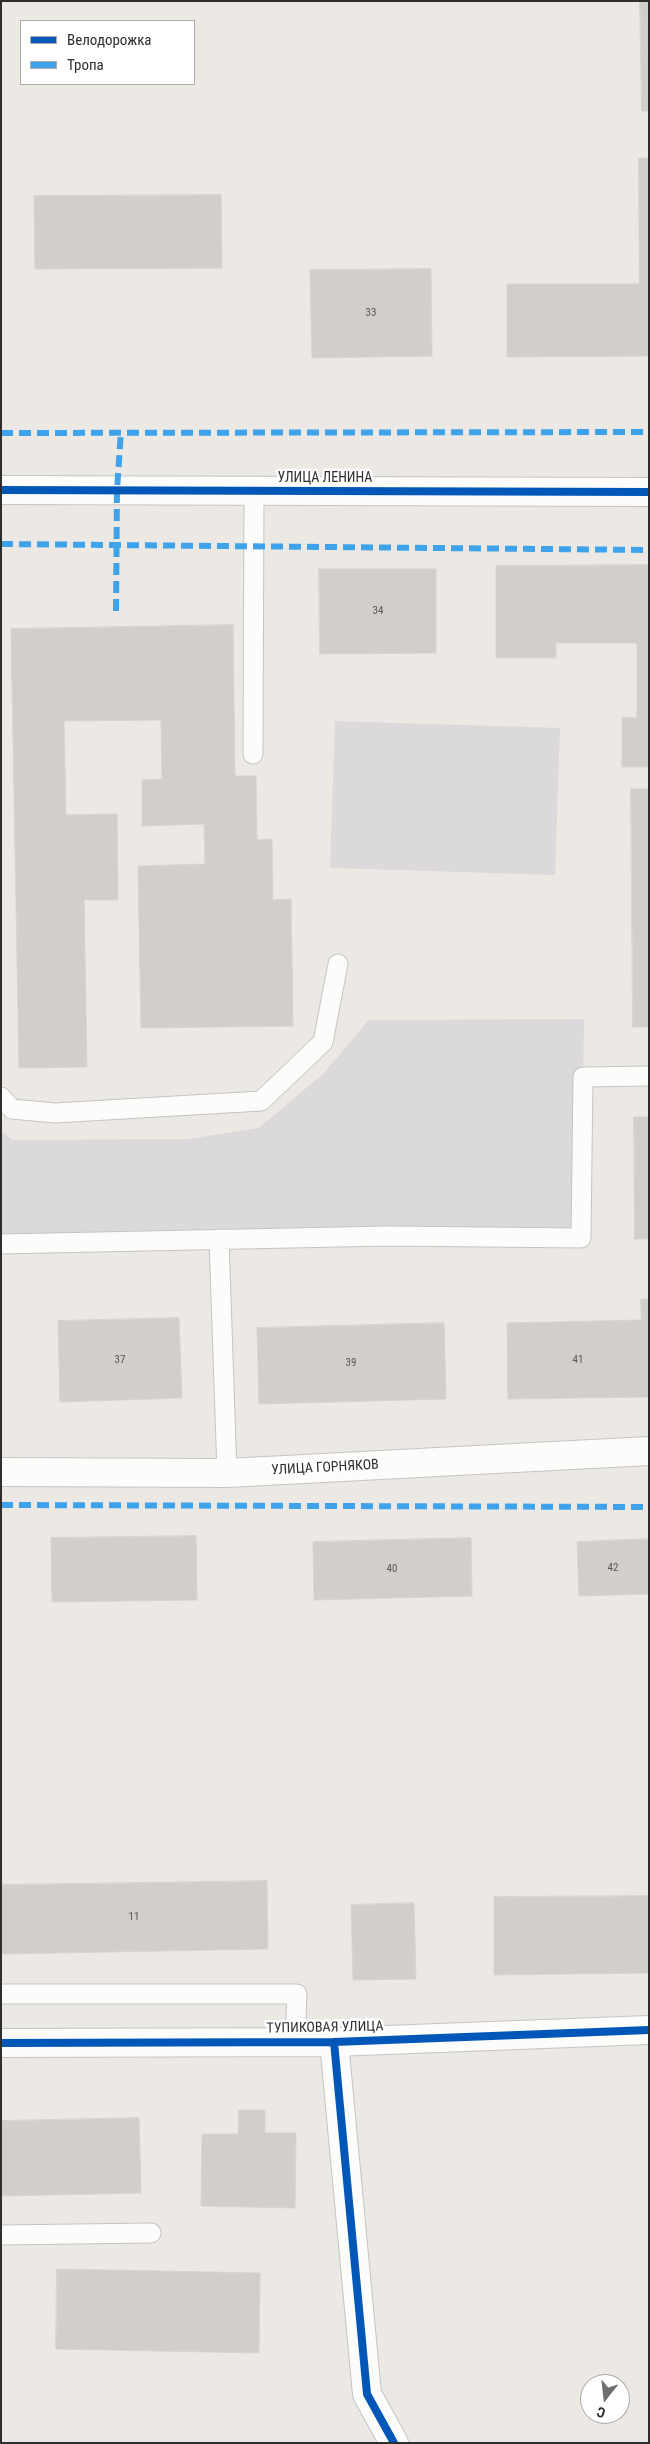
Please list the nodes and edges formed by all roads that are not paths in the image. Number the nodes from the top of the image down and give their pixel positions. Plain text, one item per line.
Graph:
1 (1, 490) edge
2 (254, 490) junction
3 (649, 492) edge
4 (253, 754) dead end
5 (338, 964) dead end
6 (649, 1076) edge
7 (1, 1097) edge
8 (219, 1239) junction
9 (1, 1244) edge
10 (649, 1451) edge
11 (1, 1472) edge
12 (228, 1473) junction
13 (1, 1994) edge
14 (649, 2030) edge
15 (296, 2041) junction
16 (334, 2042) junction
17 (1, 2043) edge
18 (151, 2233) dead end
19 (1, 2235) edge
20 (394, 2443) edge

1 - 2 street, УЛИЦА ЛЕНИНА
2 - 3 street, УЛИЦА ЛЕНИНА
2 - 4 lane
5 - 7 lane
6 - 8 lane
8 - 9 lane
8 - 12 lane
10 - 12 street, УЛИЦА ГОРНЯКОВ
11 - 12 street, УЛИЦА ГОРНЯКОВ
13 - 15 lane
14 - 16 street, ТУПИКОВАЯ УЛИЦА
15 - 16 street, ТУПИКОВАЯ УЛИЦА
15 - 17 street, ТУПИКОВАЯ УЛИЦА
16 - 20 street
18 - 19 lane

